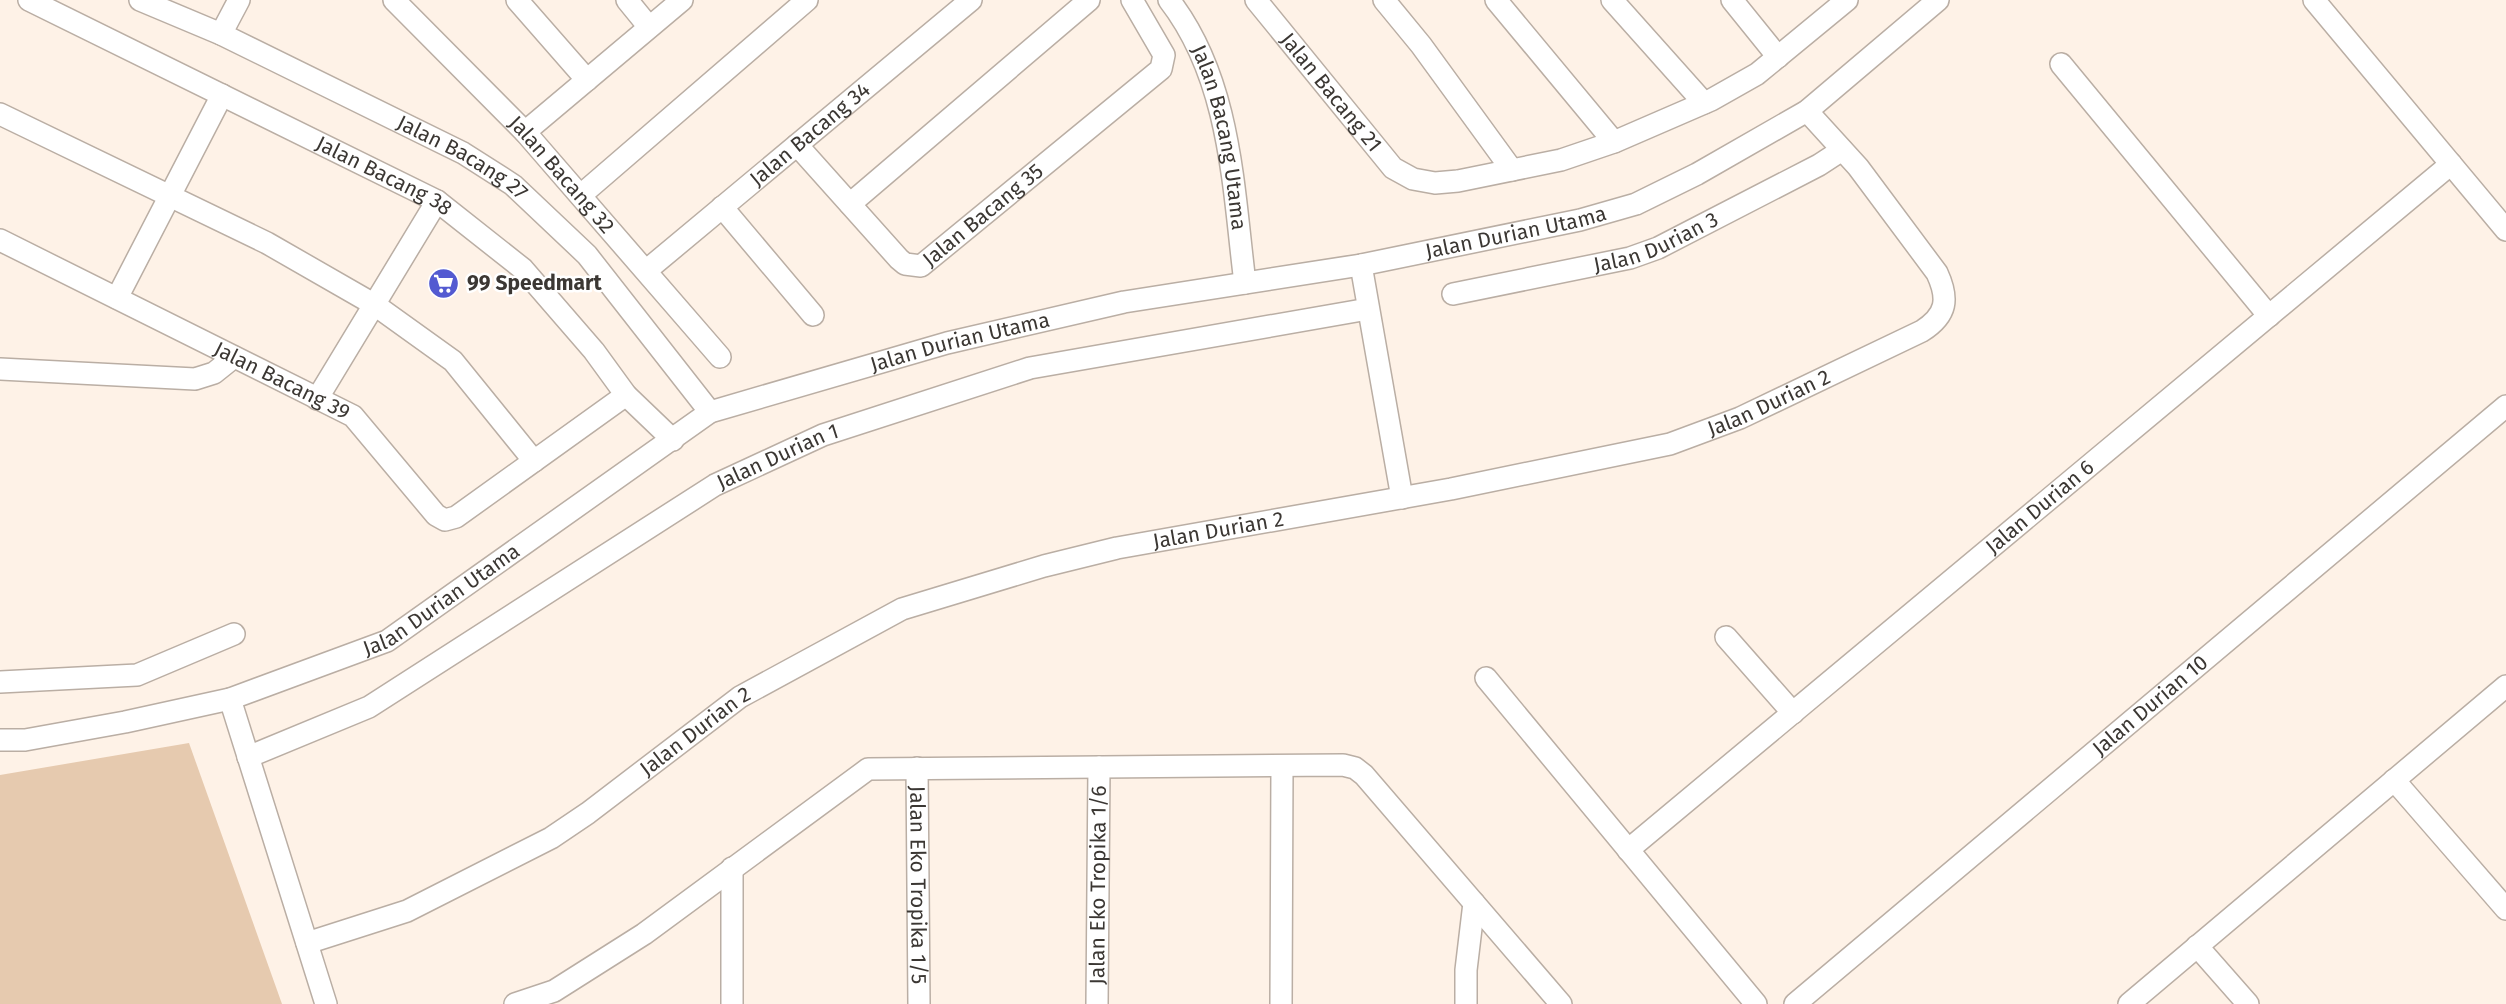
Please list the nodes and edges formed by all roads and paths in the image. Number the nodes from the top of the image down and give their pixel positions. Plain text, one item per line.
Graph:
1 (29, 0) edge
2 (140, 0) edge
3 (239, 0) edge
4 (394, 0) edge
5 (517, 0) edge
6 (627, 0) edge
7 (682, 0) edge
8 (807, 0) edge
9 (971, 0) edge
10 (1089, 0) edge
11 (1132, 0) edge
12 (1169, 0) edge
13 (1256, 0) edge
14 (1384, 0) edge
15 (1496, 0) edge
16 (1612, 0) edge
17 (1732, 0) edge
18 (1847, 0) edge
19 (1938, 0) edge
20 (2323, 3) edge
21 (649, 27) junction
22 (221, 34) junction
23 (1778, 57) junction
24 (2061, 64) dead end
25 (587, 80) junction
26 (222, 95) junction
27 (1704, 103) junction
28 (1807, 111) junction
29 (0, 114) edge
30 (525, 132) junction
31 (1614, 142) junction
32 (797, 145) junction
33 (1842, 150) junction
34 (2451, 164) junction
35 (1512, 170) junction
36 (581, 195) junction
37 (171, 197) junction
38 (437, 201) junction
39 (850, 204) junction
40 (722, 207) junction
41 (2506, 230) edge
42 (0, 240) edge
43 (1360, 265) junction
44 (647, 270) junction
45 (1245, 283) junction
46 (1453, 294) dead end
47 (117, 298) junction
48 (375, 305) junction
49 (1368, 309) junction
50 (813, 314) dead end
51 (2269, 316) junction
52 (234, 357) junction
53 (720, 357) dead end
54 (0, 369) edge
55 (626, 395) junction
56 (317, 399) junction
57 (2506, 406) edge
58 (710, 412) junction
59 (673, 440) junction
60 (534, 461) junction
61 (1402, 498) junction
62 (233, 634) dead end
63 (1726, 637) dead end
64 (1486, 678) dead end
65 (0, 682) edge
66 (2506, 686) edge
67 (230, 699) junction
68 (1793, 713) junction
69 (0, 740) edge
70 (248, 757) junction
71 (1099, 767) junction
72 (1282, 767) junction
73 (917, 768) junction
74 (2394, 780) junction
75 (1628, 850) junction
76 (732, 868) junction
77 (1474, 903) junction
78 (2506, 909) edge
79 (307, 943) junction
80 (2197, 946) junction
81 (554, 997) edge
82 (326, 1004) edge
83 (515, 1004) edge
84 (732, 1004) edge
85 (919, 1004) edge
86 (1097, 1004) edge
87 (1281, 1004) edge
88 (1466, 1004) edge
89 (1561, 1004) edge
90 (1756, 1004) edge
91 (1795, 1004) edge
92 (2129, 1004) edge
93 (2248, 1004) edge

1 - 26 street, Jalan Bacang 38
2 - 22 street, Jalan Bacang 27
3 - 22 street
4 - 30 street, Jalan Bacang 32
5 - 25 street
6 - 21 street
7 - 21 street
8 - 36 street
9 - 32 street, Jalan Bacang 34
10 - 39 street
11 - 39 street, Jalan Bacang 35
12 - 45 street, Jalan Bacang Utama
13 - 35 street, Jalan Bacang 21
14 - 35 street
15 - 31 street
16 - 27 street
17 - 23 street
18 - 23 street
19 - 28 street, Jalan Durian Utama
20 - 34 street
21 - 25 street
22 - 58 street, Jalan Bacang 27
23 - 27 street
24 - 51 street
25 - 30 street
26 - 37 street
26 - 38 street, Jalan Bacang 38
27 - 31 street
28 - 33 street, Jalan Durian 2
28 - 43 street, Jalan Durian Utama
29 - 37 street
30 - 36 street, Jalan Bacang 32
31 - 35 street
32 - 39 street, Jalan Bacang 35
32 - 40 street, Jalan Bacang 34
33 - 46 street, Jalan Durian 3
33 - 61 street, Jalan Durian 2
34 - 41 street
34 - 51 street, Jalan Durian 6
36 - 44 street, Jalan Bacang 32
37 - 47 street
37 - 48 street
38 - 48 street
38 - 55 street, Jalan Bacang 38
40 - 44 street, Jalan Bacang 34
40 - 50 street
42 - 47 street, Jalan Bacang 39
43 - 45 street, Jalan Durian Utama
43 - 49 street
44 - 53 street, Jalan Bacang 32
45 - 58 street, Jalan Durian Utama
47 - 52 street, Jalan Bacang 39
48 - 56 street
48 - 60 street
49 - 61 street
49 - 70 street, Jalan Durian 1
51 - 68 street, Jalan Durian 6
52 - 54 street
52 - 56 street, Jalan Bacang 39
55 - 59 street, Jalan Bacang 38
55 - 60 street, Jalan Bacang 39
56 - 60 street, Jalan Bacang 39
57 - 91 street, Jalan Durian 10
58 - 59 street, Jalan Durian Utama
59 - 67 street, Jalan Durian Utama
61 - 79 street, Jalan Durian 2
62 - 65 street
63 - 68 street
64 - 75 street
66 - 74 street
67 - 69 street, Jalan Durian Utama
67 - 70 street
68 - 75 street, Jalan Durian 6
70 - 79 street
71 - 72 street
71 - 73 street
71 - 86 street, Jalan Eko Tropika 1/6
72 - 77 street
72 - 87 street
73 - 76 street
73 - 85 street, Jalan Eko Tropika 1/5
74 - 78 street
74 - 80 street
75 - 90 street
76 - 81 street
76 - 84 street
77 - 88 street
77 - 89 street
79 - 82 street
80 - 92 street
80 - 93 street
81 - 83 street

